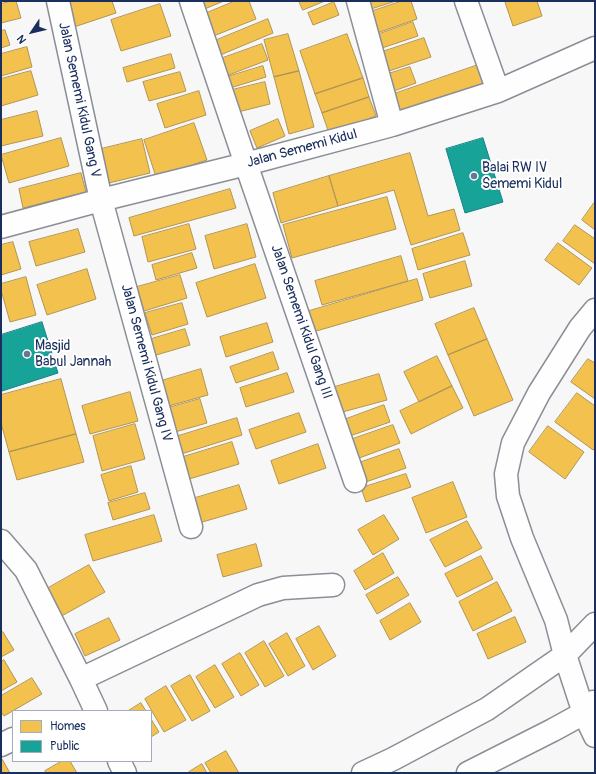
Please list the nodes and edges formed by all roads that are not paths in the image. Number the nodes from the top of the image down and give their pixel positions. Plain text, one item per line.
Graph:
1 (58, 1) edge
2 (191, 1) edge
3 (358, 1) edge
4 (466, 1) edge
5 (595, 48) edge
6 (498, 90) junction
7 (392, 126) junction
8 (246, 164) junction
9 (101, 200) junction
10 (1, 227) edge
11 (595, 310) edge
12 (355, 481) dead end
13 (191, 527) dead end
14 (1, 541) edge
15 (333, 585) dead end
16 (595, 624) edge
17 (565, 655) junction
18 (81, 679) junction
19 (589, 706) edge
20 (90, 709) edge
21 (595, 736) edge
22 (12, 739) edge
23 (1, 744) edge
24 (120, 762) edge
25 (125, 773) edge
26 (364, 773) edge
27 (468, 773) edge

1 - 9 street, Jalan Sememi Kidul Gang V
2 - 8 street, Jalan Sememi Kidul Gang III
3 - 7 street
4 - 6 street
5 - 6 street, Jalan Sememi Kidul
6 - 7 street, Jalan Sememi Kidul
7 - 8 street, Jalan Sememi Kidul
8 - 9 street, Jalan Sememi Kidul
8 - 12 street, Jalan Sememi Kidul Gang III
9 - 10 street, Jalan Sememi Kidul
9 - 13 street, Jalan Sememi Kidul Gang IV
11 - 17 street
14 - 18 street
15 - 18 street
16 - 17 street
17 - 19 street
17 - 26 street
18 - 20 street
19 - 21 street
19 - 27 street
22 - 23 street
24 - 25 street

